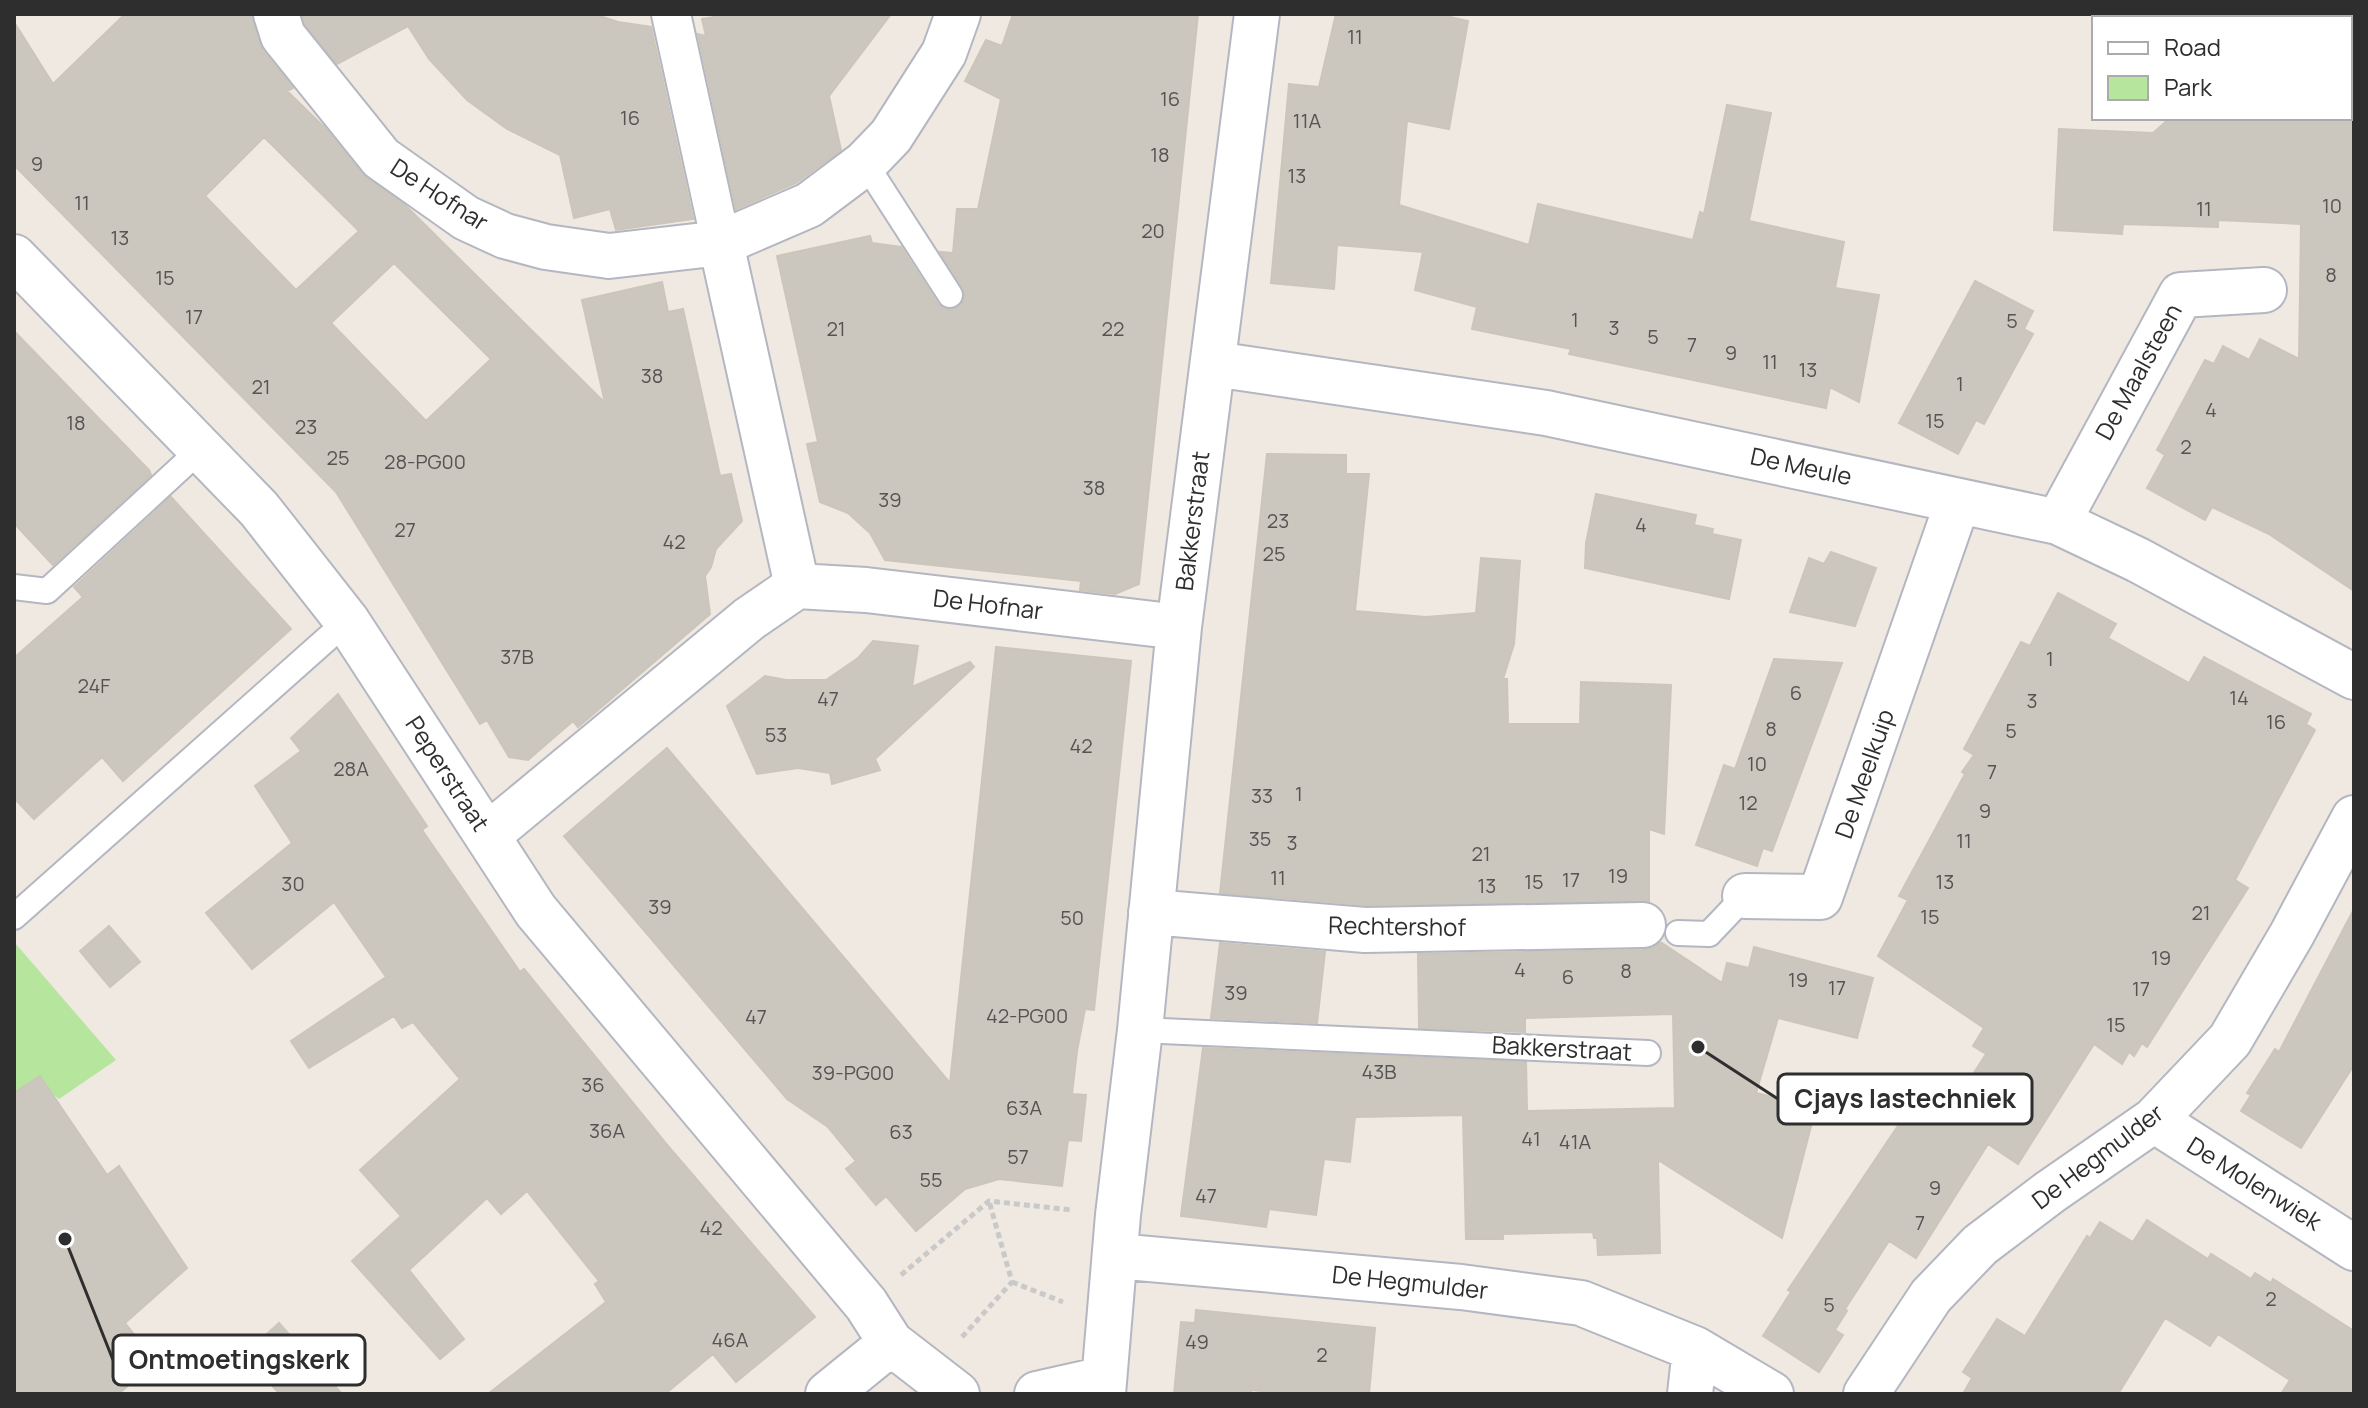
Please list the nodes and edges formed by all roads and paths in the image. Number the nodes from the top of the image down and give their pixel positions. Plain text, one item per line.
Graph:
1 (276, 14) edge
2 (671, 14) edge
3 (958, 14) edge
4 (1257, 14) edge
5 (865, 163) junction
6 (721, 243) junction
7 (14, 257) edge
8 (2264, 290) dead end
9 (950, 295) dead end
10 (1214, 364) junction
11 (201, 449) junction
12 (1958, 501) junction
13 (2058, 522) junction
14 (797, 586) junction
15 (14, 587) edge
16 (347, 621) junction
17 (1179, 627) junction
18 (2354, 677) edge
19 (2354, 818) edge
20 (488, 835) junction
21 (1745, 896) joint
22 (1151, 912) junction
23 (14, 917) edge
24 (1660, 929) joint
25 (1140, 1030) junction
26 (1648, 1053) dead end
27 (2154, 1120) junction
28 (989, 1201) junction
29 (1117, 1236) junction
30 (2354, 1248) edge
31 (866, 1304) junction
32 (891, 1343) junction
33 (1695, 1349) junction
34 (943, 1384) edge
35 (1103, 1387) edge
36 (828, 1394) edge
37 (1037, 1394) edge
38 (1690, 1394) edge
39 (1771, 1394) edge
40 (1866, 1394) edge

1 - 6 street, De Hofnar
2 - 6 street
3 - 5 street, De Hofnar
4 - 10 street, Bakkerstraat
5 - 6 street, De Hofnar
5 - 9 lane
6 - 14 street
7 - 11 street, Peperstraat
8 - 13 street, De Maalsteen
10 - 12 street, De Meule
10 - 17 street, Bakkerstraat
11 - 15 lane
11 - 16 street, Peperstraat
12 - 13 street, De Meule
12 - 21 street, De Meelkuip
13 - 18 street, De Meule
14 - 17 street, De Hofnar
14 - 20 street
16 - 20 street, Peperstraat
16 - 23 lane
17 - 22 street, Bakkerstraat
19 - 27 street, De Hegmulder
20 - 31 street, Peperstraat
21 - 24 lane, De Meelkuip
22 - 24 street, Rechtershof
22 - 25 street, Bakkerstraat
25 - 26 lane, Bakkerstraat
25 - 29 street, Bakkerstraat
27 - 30 street, De Molenwiek
27 - 40 street, De Hegmulder
28 - 29 path
28 - 31 path
28 - 34 path
29 - 33 street, De Hegmulder
29 - 35 street, Bakkerstraat
31 - 32 street, Peperstraat
32 - 34 street, Peperstraat
32 - 36 street
33 - 38 street
33 - 39 street, De Hegmulder
35 - 37 street

